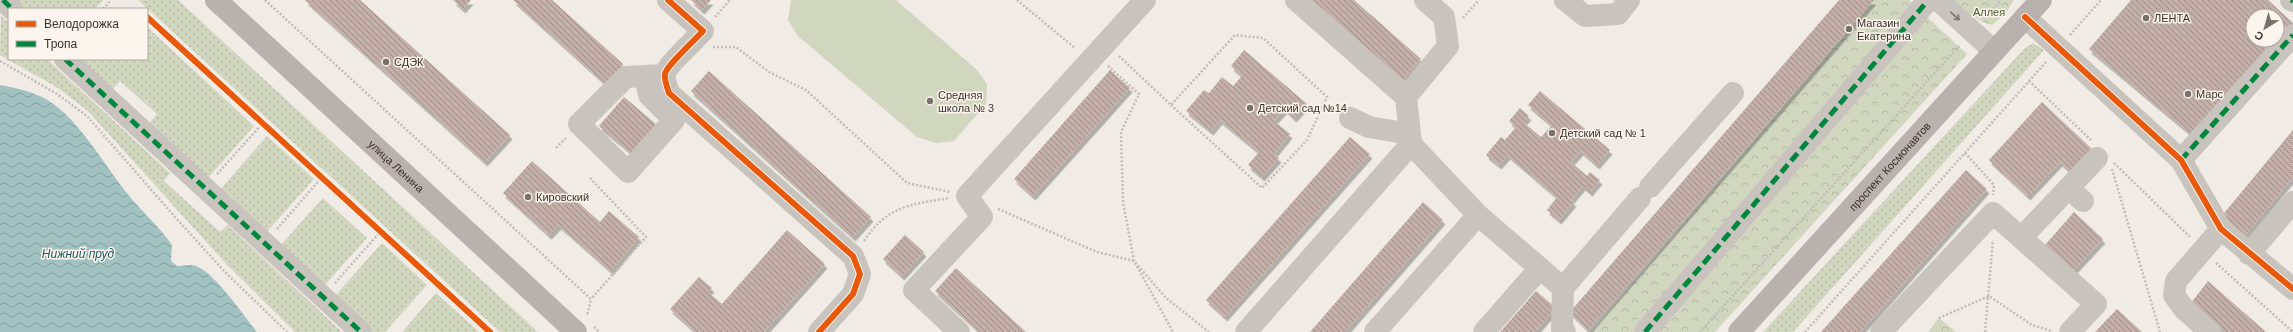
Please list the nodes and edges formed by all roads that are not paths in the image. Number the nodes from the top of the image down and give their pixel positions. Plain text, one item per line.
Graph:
1 (2, 0) edge
2 (216, 0) edge
3 (668, 0) edge
4 (1144, 0) edge
5 (1296, 0) edge
6 (1425, 0) edge
7 (1564, 0) edge
8 (1629, 0) edge
9 (2041, 0) edge
10 (1932, 2) edge
11 (11, 8) edge
12 (2025, 17) junction
13 (2293, 35) edge
14 (1994, 51) junction
15 (66, 60) edge
16 (655, 75) junction
17 (1733, 93) dead end
18 (1406, 97) junction
19 (1350, 118) dead end
20 (1410, 139) junction
21 (2100, 154) road end
22 (2181, 160) junction
23 (2293, 202) edge
24 (1478, 215) junction
25 (2221, 228) junction
26 (2022, 238) junction
27 (2249, 254) junction
28 (1540, 268) junction
29 (1563, 288) junction
30 (2293, 289) edge
31 (584, 325) edge
32 (1562, 331) edge
33 (361, 332) edge
34 (819, 332) edge
35 (959, 332) edge
36 (1246, 332) edge
37 (1375, 332) edge
38 (1484, 332) edge
39 (1645, 332) edge
40 (1739, 332) edge
41 (1881, 332) edge
42 (2070, 332) edge
43 (2210, 332) edge

1 - 11 street
2 - 31 main road, улица Ленина
3 - 16 street
4 - 35 street
5 - 18 street
6 - 18 street
7 - 8 street
9 - 12 main road, проспект Космонавтов
10 -> 14 street
10 - 39 street
12 - 14 main road, проспект Космонавтов
12 - 22 street
13 - 22 street
14 - 40 main road, проспект Космонавтов
15 - 33 street
16 - 16 street
16 - 34 street
17 - 29 street
18 - 20 street
19 - 20 street
20 - 24 street
20 - 36 street
21 - 26 street
22 - 25 street
23 - 27 street
24 - 28 street
24 - 37 street
25 - 27 street
25 - 43 street
26 - 41 street
26 - 42 street
27 - 30 street
28 - 29 street
28 - 38 street
29 - 32 street

